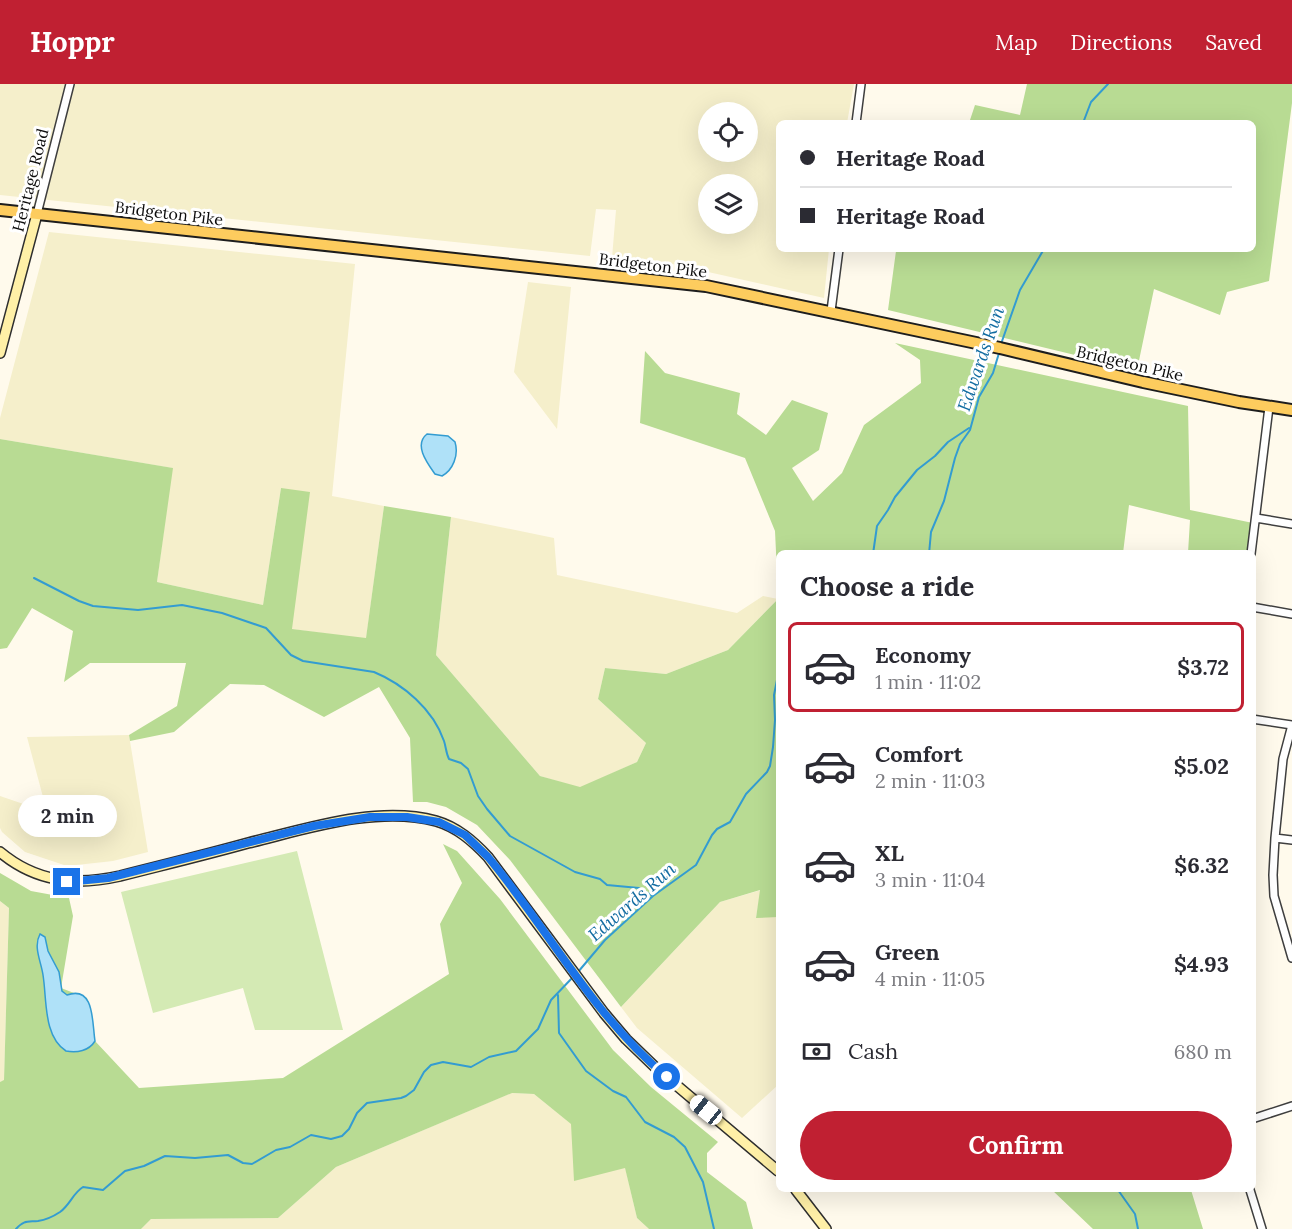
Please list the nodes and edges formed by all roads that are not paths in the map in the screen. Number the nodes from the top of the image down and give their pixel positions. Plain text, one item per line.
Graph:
1 (70, 84) edge
2 (861, 84) edge
3 (856, 120) edge
4 (0, 210) edge
5 (37, 214) junction
6 (839, 252) edge
7 (831, 311) junction
8 (0, 353) edge
9 (1269, 407) junction
10 (1292, 410) edge
11 (1256, 518) junction
12 (1292, 524) edge
13 (1252, 550) edge
14 (1256, 608) edge
15 (1292, 614) edge
16 (1256, 719) edge
17 (1292, 725) edge
18 (1275, 838) junction
19 (1292, 840) edge
20 (0, 852) edge
21 (1292, 958) edge
22 (1292, 1106) edge
23 (1256, 1118) edge
24 (776, 1170) edge
25 (798, 1192) edge
26 (1251, 1192) edge
27 (826, 1229) edge
28 (1263, 1229) edge

1 - 5 street, Heritage Road
2 - 3 street
4 - 5 main road, Bridgeton Pike
5 - 7 main road, Bridgeton Pike
5 - 8 street, Heritage Road
6 - 7 street
7 - 9 main road, Bridgeton Pike
9 - 10 main road, Bridgeton Pike
9 - 11 street
11 - 12 street
11 - 13 street
14 - 15 street
16 - 17 street
17 - 18 street
18 - 19 street
18 - 21 street
20 - 24 street
22 - 23 street
25 - 27 street
26 - 28 street

